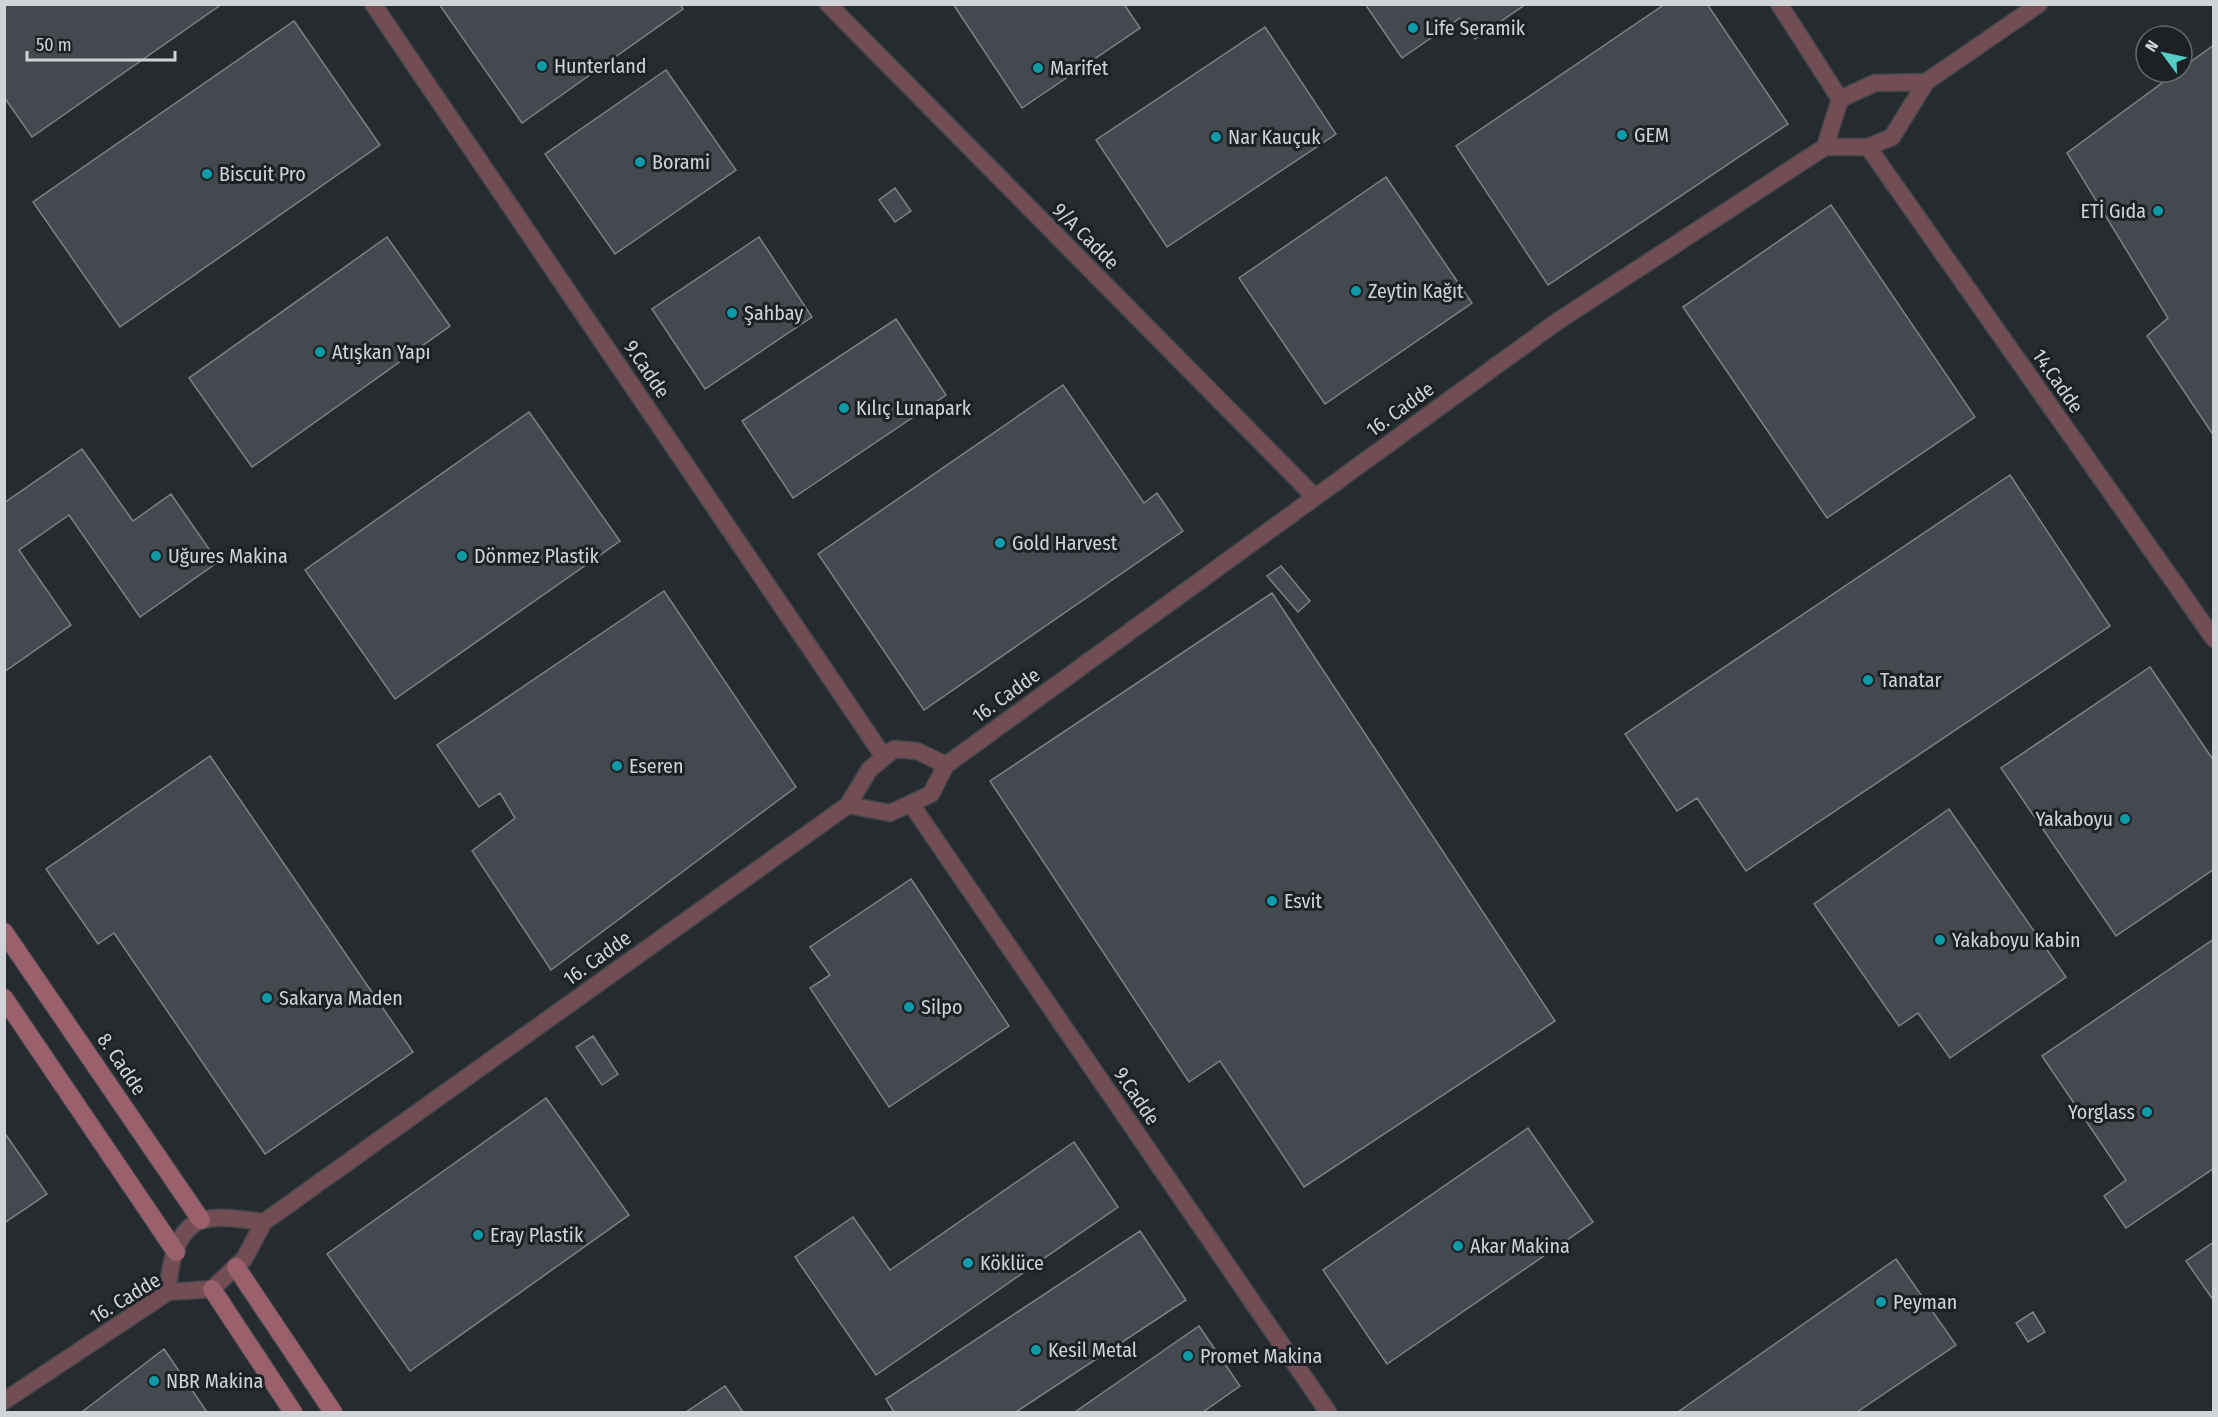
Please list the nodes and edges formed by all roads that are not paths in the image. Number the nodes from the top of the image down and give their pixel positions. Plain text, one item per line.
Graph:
1 (373, 4) edge
2 (828, 4) edge
3 (1779, 4) edge
4 (2039, 4) edge
5 (1926, 82) junction
6 (1840, 99) junction
7 (1825, 147) junction
8 (1868, 147) junction
9 (1315, 497) junction
10 (2214, 639) edge
11 (884, 757) junction
12 (946, 765) junction
13 (911, 804) junction
14 (848, 805) junction
15 (4, 932) edge
16 (4, 998) edge
17 (201, 1220) junction
18 (264, 1222) junction
19 (176, 1252) junction
20 (236, 1267) junction
21 (212, 1289) junction
22 (168, 1292) junction
23 (4, 1401) edge
24 (293, 1413) edge
25 (333, 1413) edge
26 (1328, 1413) edge

1 - 11 street, 9.Cadde
2 - 9 street, 9/A Cadde
3 - 6 street
4 - 5 street
5 - 6 street
5 - 8 street
6 - 7 street
7 - 8 street
7 - 9 street, 16. Cadde
8 - 10 street, 14.Cadde
9 - 12 street, 16. Cadde
11 - 12 street
11 - 14 street
12 - 13 street, 16. Cadde
13 - 14 street, 16. Cadde
13 - 26 street, 9.Cadde
14 - 18 street, 16. Cadde
15 - 17 street, 8. Cadde
16 - 19 street
17 - 18 street
17 - 19 street
18 - 20 street, 16. Cadde
19 - 22 street
20 - 21 street, 16. Cadde
20 - 25 street
21 - 22 street, 16. Cadde
21 - 24 street
22 - 23 street, 16. Cadde

